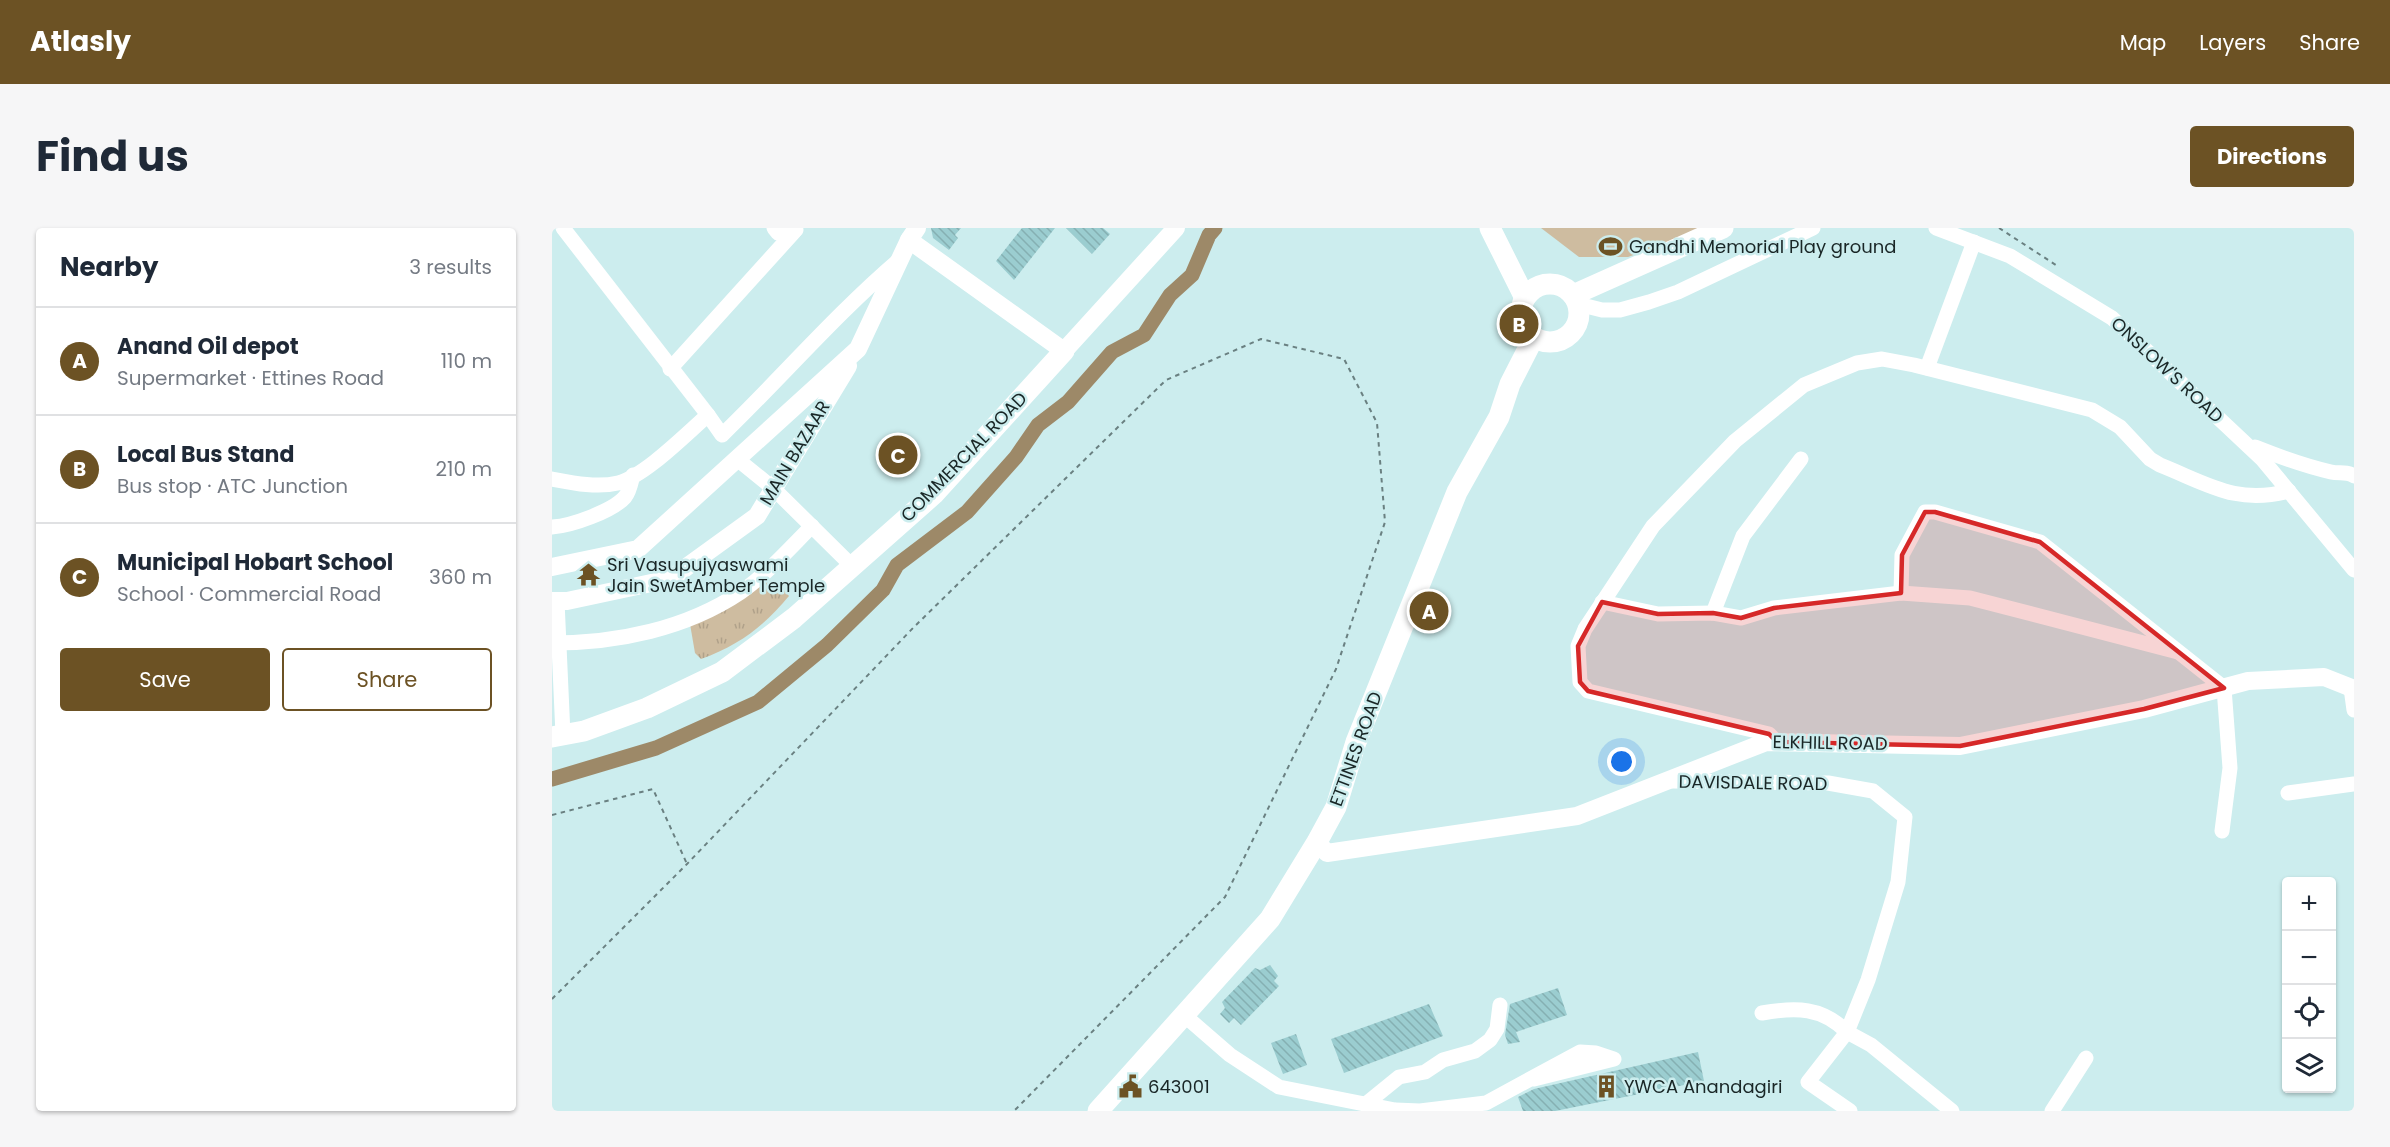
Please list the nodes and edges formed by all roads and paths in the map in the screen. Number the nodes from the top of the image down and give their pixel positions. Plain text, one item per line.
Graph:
1 (563, 228) edge
2 (774, 228) edge
3 (1176, 228) edge
4 (1490, 228) edge
5 (1723, 228) edge
6 (1813, 228) edge
7 (1936, 228) edge
8 (796, 230) edge
9 (913, 234) edge
10 (1974, 242) junction
11 (899, 260) junction
12 (1525, 298) junction
13 (1576, 299) junction
14 (1534, 337) junction
15 (858, 349) junction
16 (1064, 351) junction
17 (1927, 368) junction
18 (670, 369) junction
19 (708, 415) junction
20 (2246, 444) junction
21 (737, 459) junction
22 (1800, 459) dead end
23 (633, 475) junction
24 (2354, 476) edge
25 (552, 479) edge
26 (774, 489) junction
27 (2289, 490) junction
28 (812, 526) junction
29 (552, 527) edge
30 (852, 566) junction
31 (552, 567) edge
32 (2354, 570) edge
33 (1901, 593) junction
34 (555, 601) edge
35 (1602, 602) junction
36 (1713, 613) junction
37 (556, 643) edge
38 (2178, 652) junction
39 (2224, 688) junction
40 (2353, 688) edge
41 (2354, 710) edge
42 (558, 736) edge
43 (1777, 742) junction
44 (1669, 781) junction
45 (2354, 784) edge
46 (2288, 793) dead end
47 (552, 815) edge
48 (2222, 831) dead end
49 (1317, 842) junction
50 (687, 864) junction
51 (552, 999) edge
52 (1500, 1005) dead end
53 (1762, 1013) dead end
54 (1184, 1016) junction
55 (1847, 1032) junction
56 (2086, 1058) dead end
57 (1534, 1079) dead end
58 (1367, 1103) junction
59 (1014, 1111) edge
60 (1098, 1111) edge
61 (1850, 1111) edge
62 (1952, 1111) edge
63 (2052, 1111) edge

1 - 18 street
2 - 8 street
3 - 16 street
4 - 12 main road
5 - 13 main road
6 - 13 street
7 - 10 street, ONSLOW'S ROAD
8 - 18 street
9 - 11 street, MAIN BAZAAR
9 - 16 street
10 - 17 street
10 - 20 street, ONSLOW'S ROAD
11 - 15 street, MAIN BAZAAR
11 - 19 street
12 - 13 main road
12 - 14 main road
13 - 14 main road
14 - 49 main road, ETTINES ROAD
15 - 21 street
15 - 26 street, MAIN BAZAAR
16 - 30 main road, COMMERCIAL ROAD
17 - 27 street
17 - 35 street
18 - 19 street
19 - 23 street
20 - 24 street
20 - 27 street, ONSLOW'S ROAD
21 - 26 street
21 - 31 street
22 - 36 street
23 - 25 street
23 - 29 street
26 - 28 street
26 - 34 street, MAIN BAZAAR
27 - 32 street, ONSLOW'S ROAD
28 - 30 street
28 - 37 street
30 - 42 main road, COMMERCIAL ROAD
33 - 36 street
33 - 38 street
33 - 38 street
34 - 37 street
35 - 36 street
35 - 43 street
37 - 42 street
38 - 39 street
39 - 40 street, ELKHILL ROAD
39 - 43 street, ELKHILL ROAD
39 - 48 street
40 - 41 street
43 - 44 street, ELKHILL ROAD
44 - 49 street, ELKHILL ROAD
44 - 55 street, DAVISDALE ROAD
45 - 46 street
47 - 50 path
49 - 54 main road, ETTINES ROAD
50 - 51 path
50 - 59 path
52 - 58 street
53 - 55 street
54 - 58 street
54 - 60 main road, ETTINES ROAD
55 - 61 street
55 - 62 street
56 - 63 street
57 - 58 street

